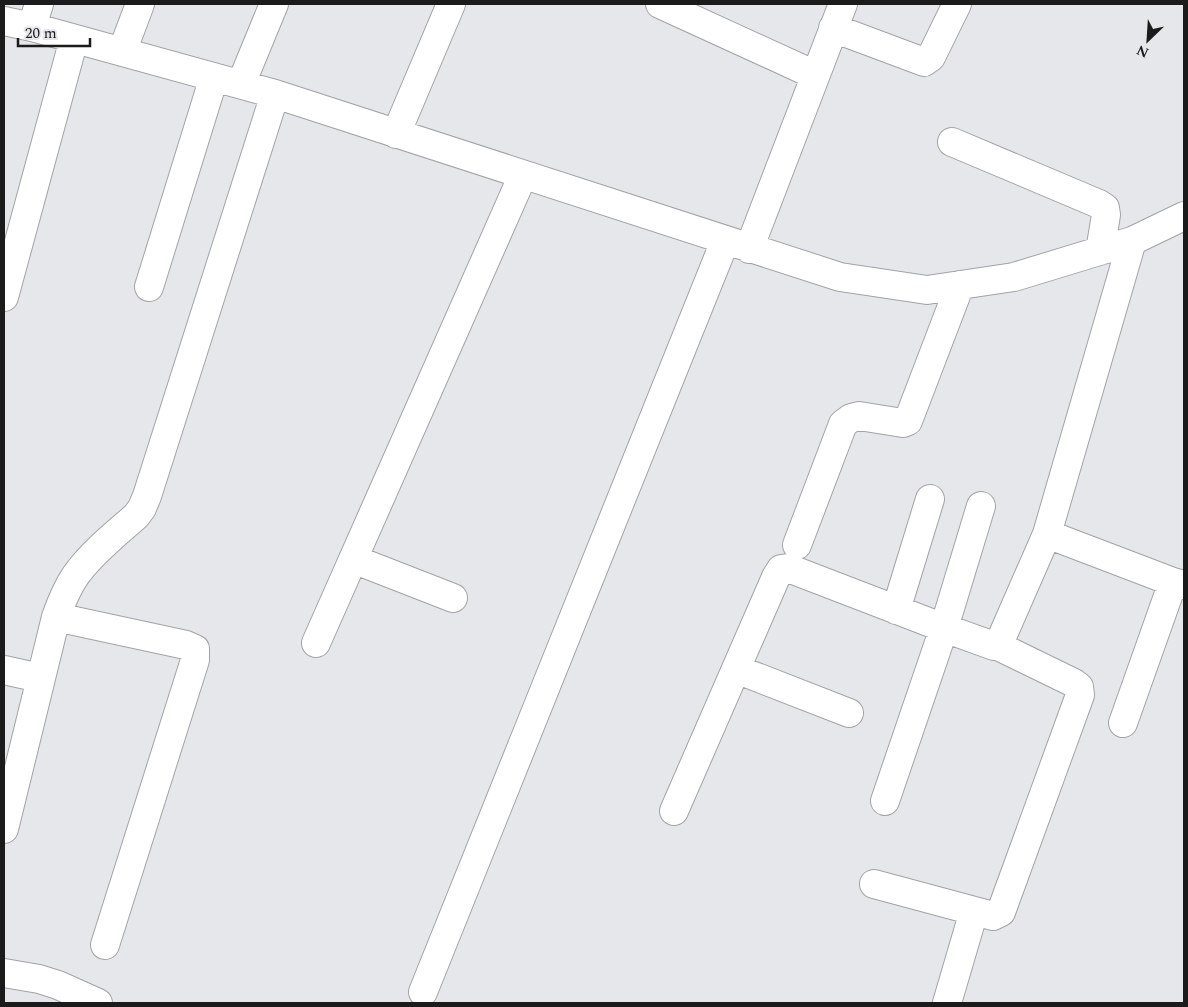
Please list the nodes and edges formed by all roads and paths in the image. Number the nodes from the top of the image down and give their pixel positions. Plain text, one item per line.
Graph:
1 (140, 4) edge
2 (274, 4) edge
3 (451, 4) edge
4 (660, 4) edge
5 (957, 4) edge
6 (36, 15) edge
7 (838, 16) edge
8 (4, 21) edge
9 (74, 39) junction
10 (122, 52) junction
11 (816, 75) junction
12 (214, 77) junction
13 (241, 84) junction
14 (274, 94) junction
15 (396, 134) junction
16 (952, 142) dead end
17 (523, 175) junction
18 (1184, 216) edge
19 (1132, 241) junction
20 (737, 245) junction
21 (1100, 251) junction
22 (960, 285) junction
23 (149, 287) dead end
24 (4, 297) edge
25 (930, 499) dead end
26 (981, 506) dead end
27 (1047, 534) junction
28 (797, 545) dead end
29 (353, 558) junction
30 (1178, 583) edge
31 (453, 598) dead end
32 (896, 610) junction
33 (56, 617) junction
34 (944, 628) junction
35 (316, 643) dead end
36 (998, 646) junction
37 (736, 669) junction
38 (4, 670) edge
39 (31, 676) dead end
40 (849, 713) dead end
41 (1122, 723) dead end
42 (885, 801) dead end
43 (674, 812) dead end
44 (4, 829) edge
45 (874, 884) dead end
46 (974, 910) junction
47 (105, 944) dead end
48 (4, 973) edge
49 (423, 992) dead end
50 (98, 1003) edge
51 (947, 1003) edge

1 - 10 street
2 - 13 street
3 - 15 street
4 - 11 street
5 - 7 street
6 - 8 street
6 - 9 street
7 - 11 street
9 - 10 street
9 - 24 street
10 - 12 street
11 - 20 street
12 - 13 street
12 - 23 street
13 - 14 street
14 - 15 street
14 - 33 street
15 - 17 street
16 - 21 street
17 - 20 street
17 - 29 street
18 - 19 street
19 - 21 street
19 - 27 street
20 - 22 street
20 - 49 street
21 - 22 street
22 - 28 street
25 - 32 street
26 - 34 street
27 - 30 street
27 - 36 street
29 - 31 street
29 - 35 street
30 - 41 street
32 - 34 street
32 - 37 street
33 - 44 street
33 - 47 street
34 - 36 street
34 - 42 street
36 - 46 street
37 - 40 street
37 - 43 street
38 - 39 street
45 - 46 street
46 - 51 street
48 - 50 street

